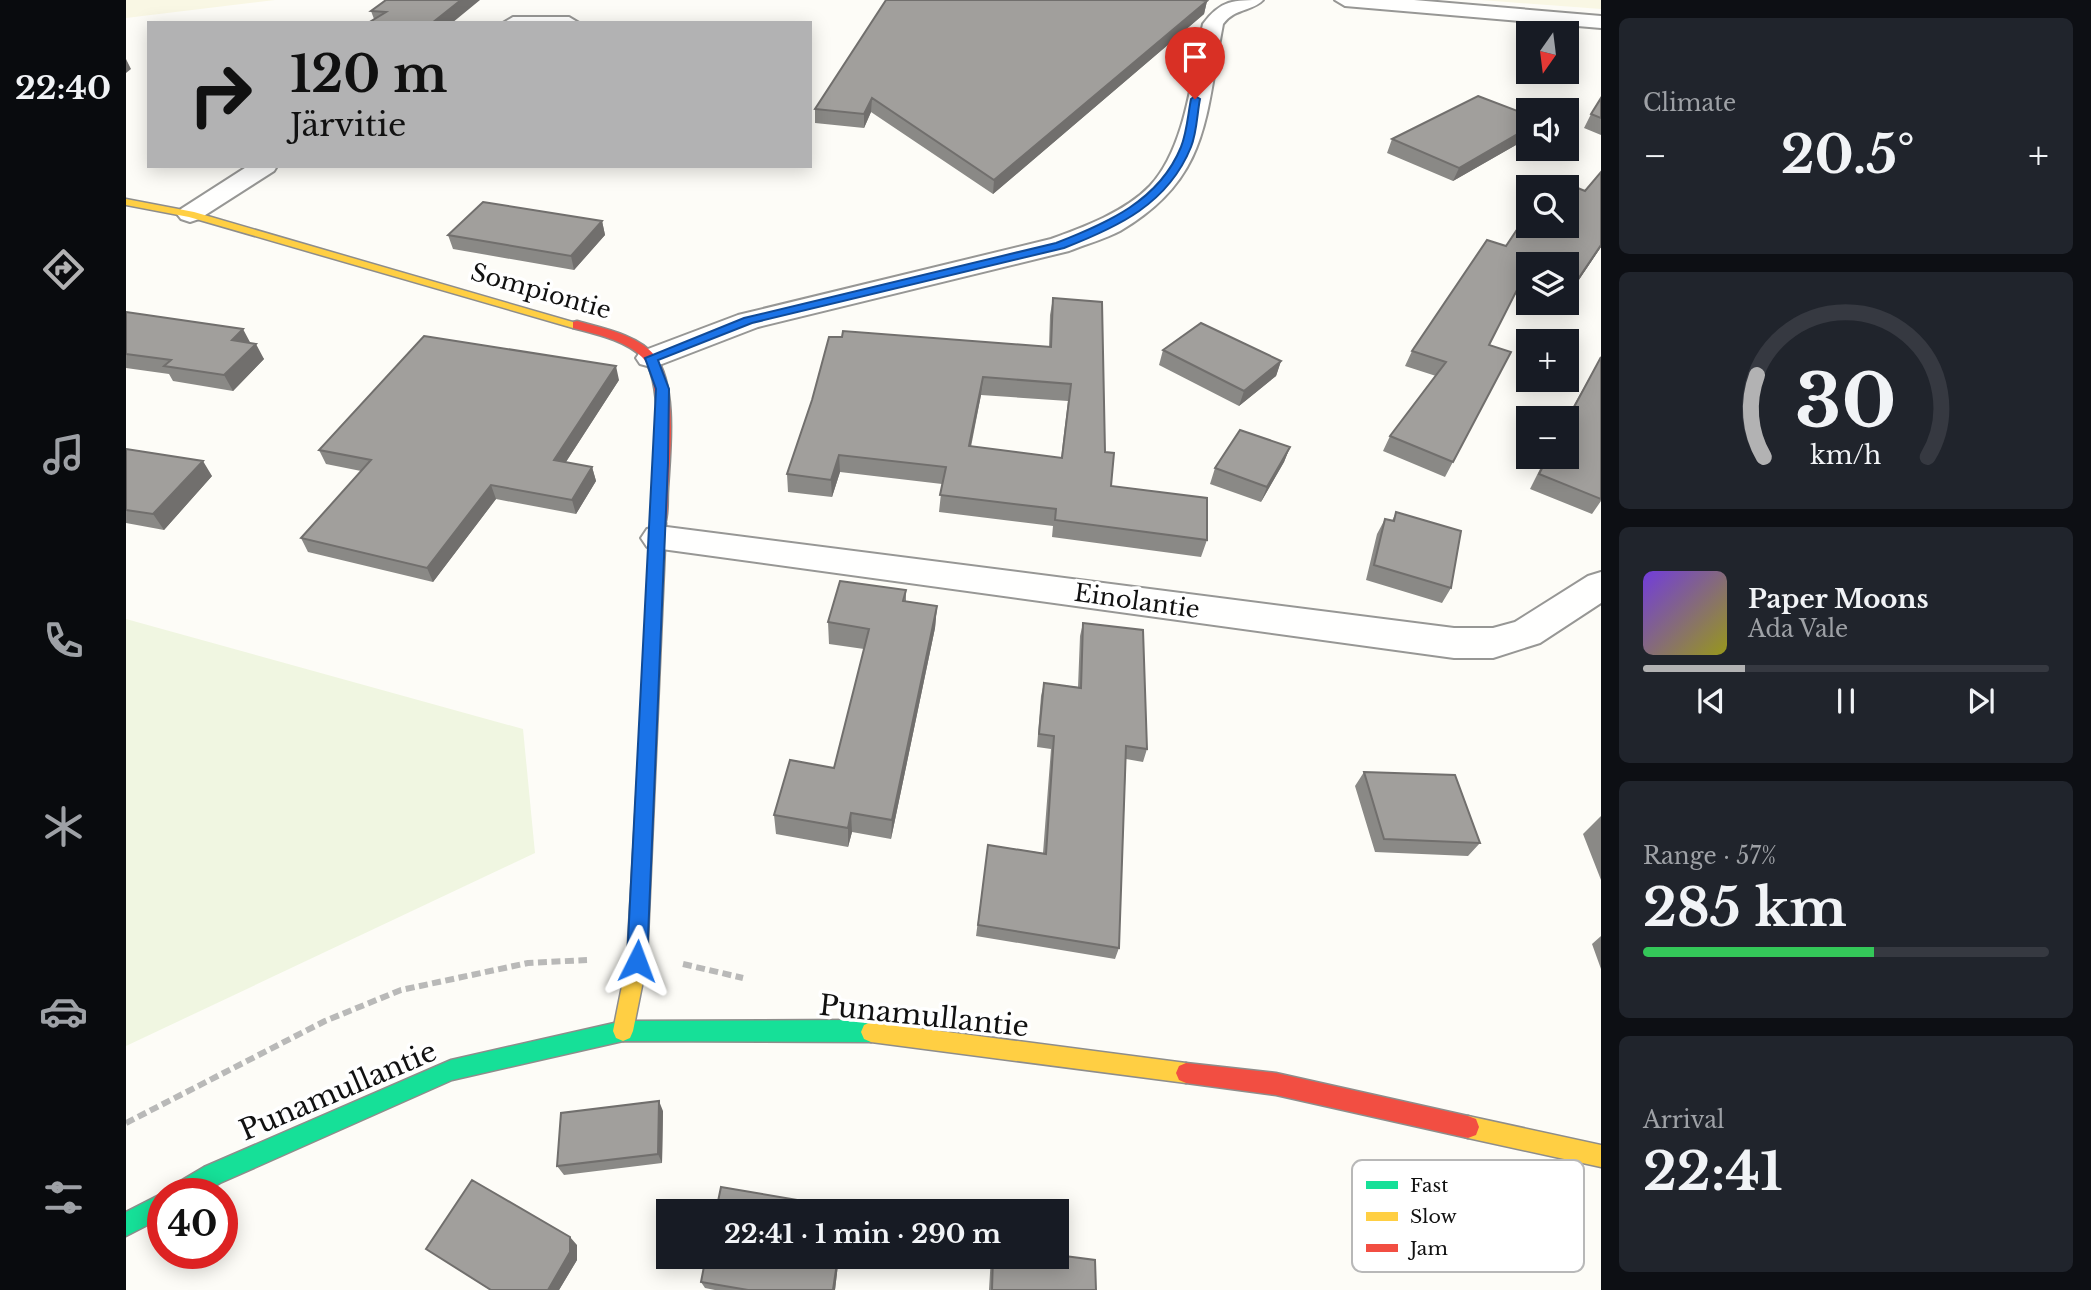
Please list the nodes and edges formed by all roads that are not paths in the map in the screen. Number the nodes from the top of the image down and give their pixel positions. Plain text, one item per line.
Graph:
1 (1253, 0) edge
2 (1345, 0) edge
3 (1601, 22) edge
4 (262, 168) edge
5 (126, 202) edge
6 (190, 214) junction
7 (651, 358) junction
8 (659, 538) junction
9 (1601, 585) edge
10 (623, 1031) junction
11 (1601, 1156) edge
12 (207, 1178) edge
13 (147, 1213) edge
14 (126, 1225) edge

1 - 7 street
2 - 3 street
4 - 6 street
5 - 6 street, Sompiontie
6 - 7 street, Sompiontie
7 - 8 street
8 - 9 street, Einolantie
8 - 10 street
10 - 11 street, Punamullantie
10 - 12 street, Punamullantie
13 - 14 street

